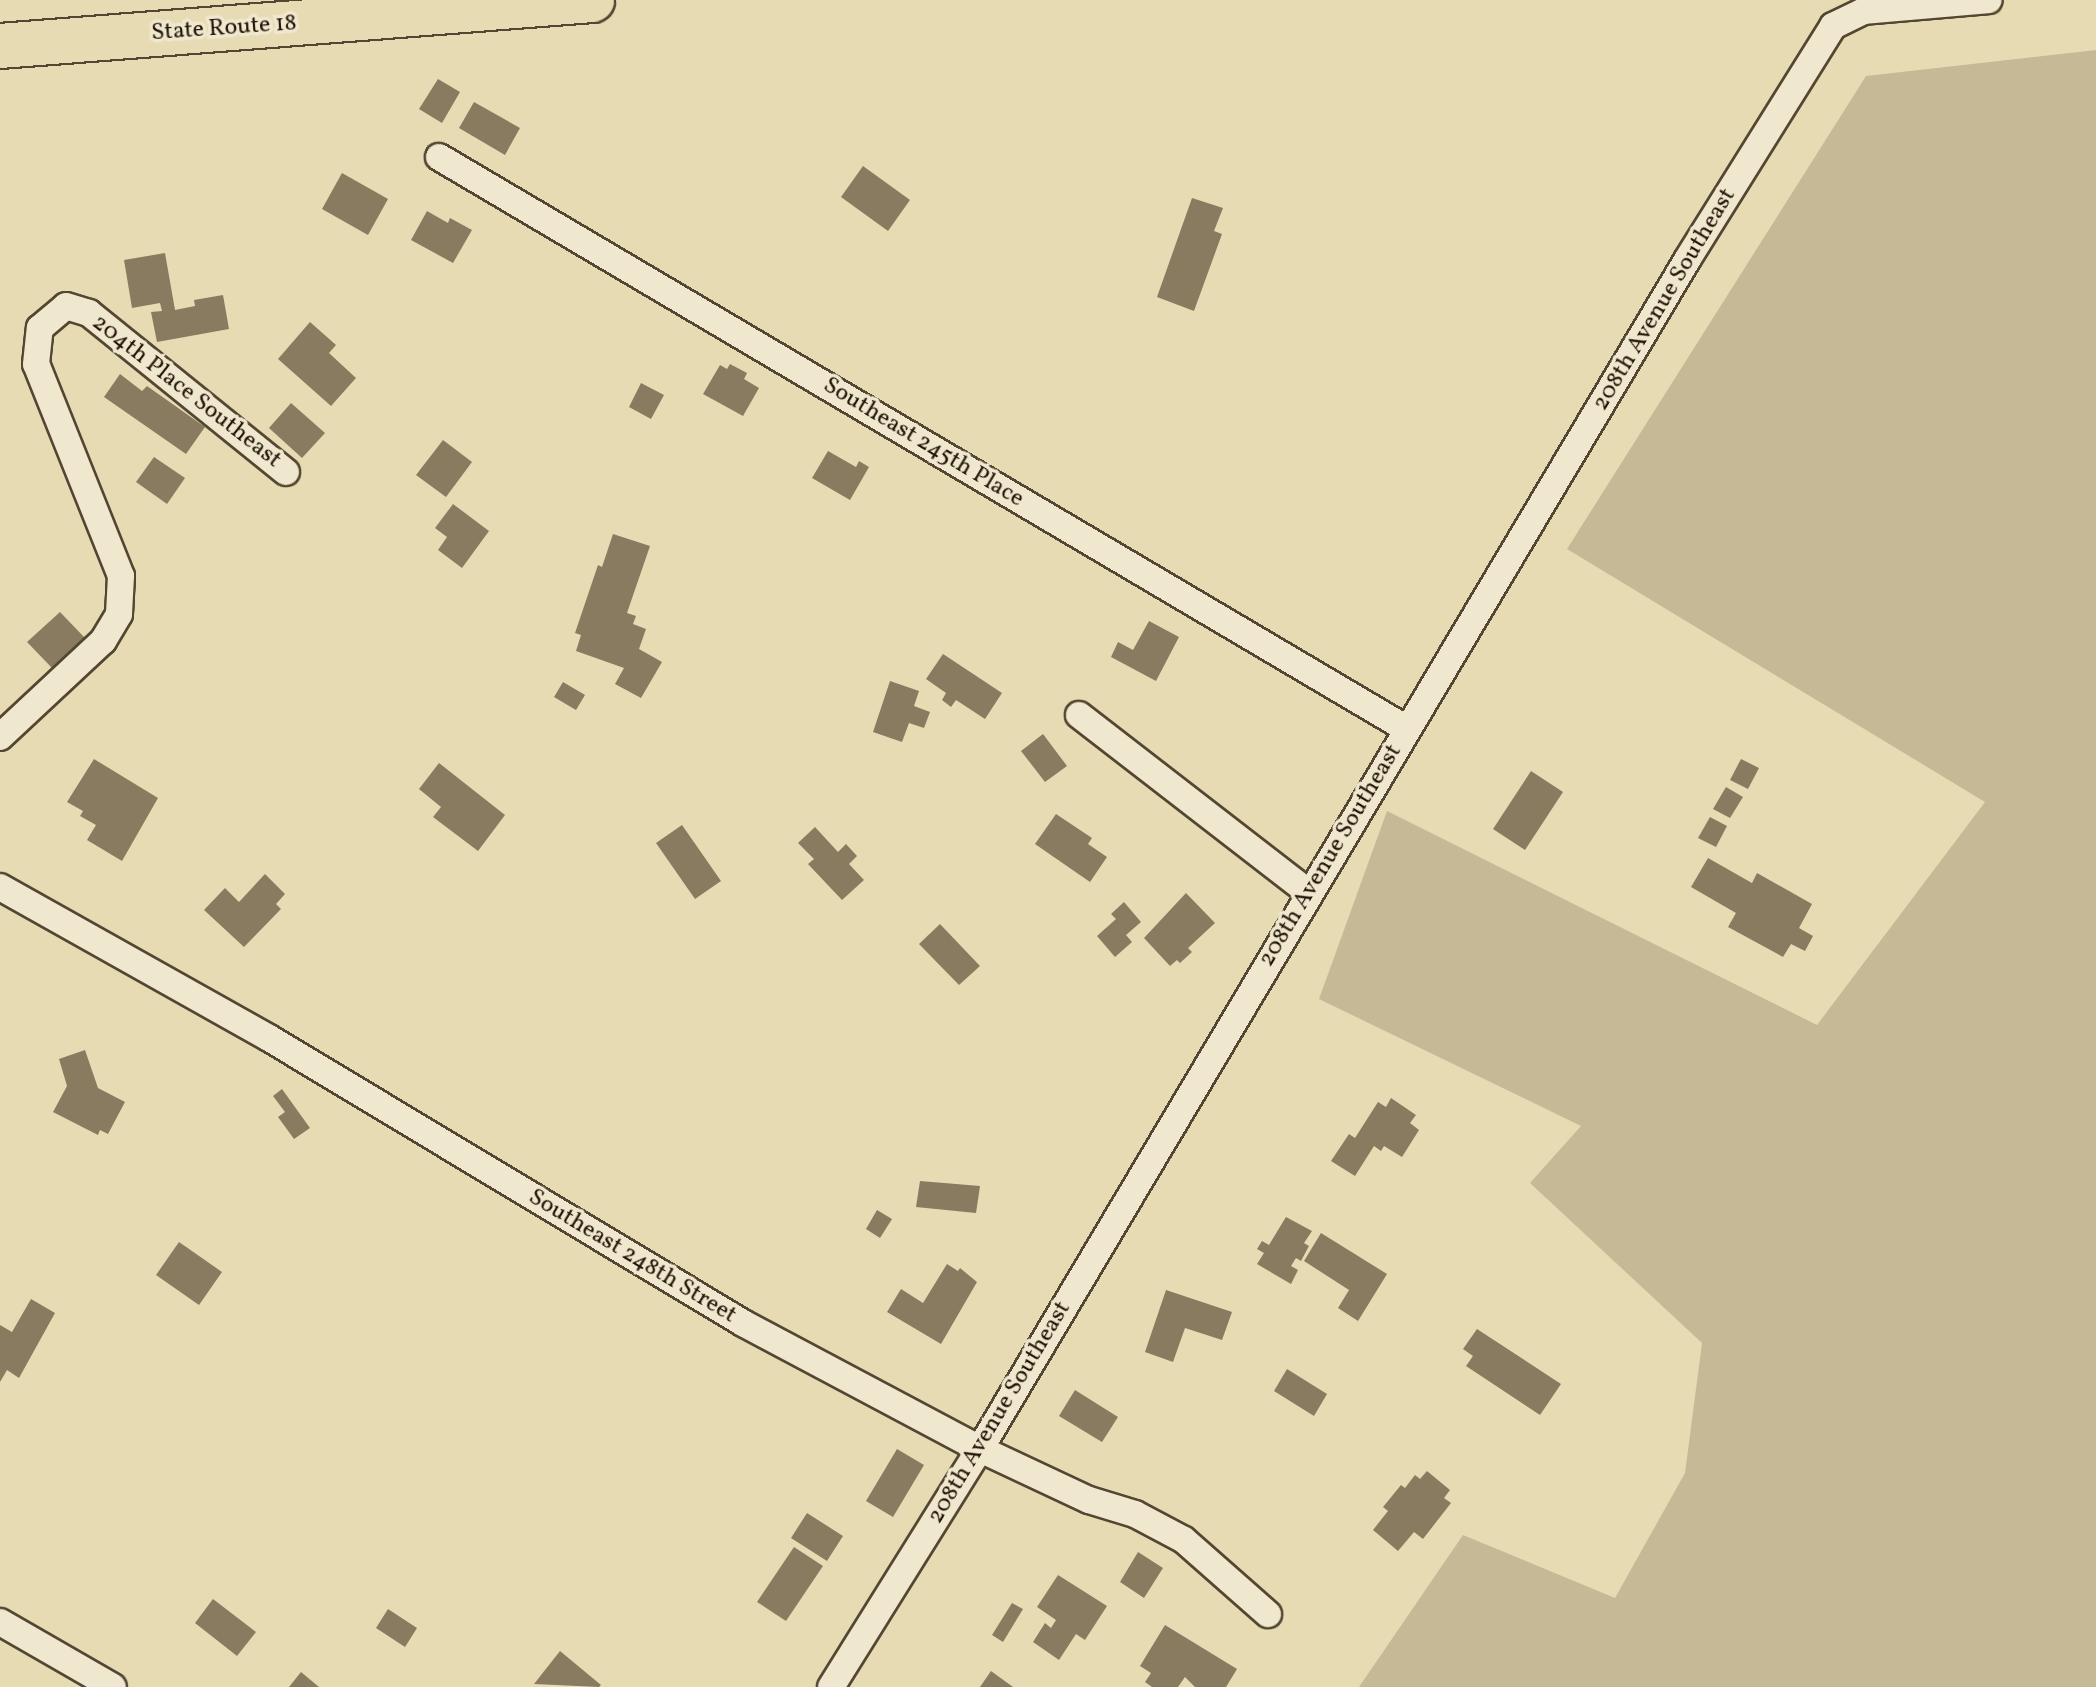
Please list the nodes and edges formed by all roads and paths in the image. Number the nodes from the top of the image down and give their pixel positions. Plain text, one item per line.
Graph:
1 (592, 0) edge
2 (1989, 0) edge
3 (0, 46) edge
4 (439, 157) dead end
5 (286, 472) dead end
6 (1079, 715) dead end
7 (1407, 729) junction
8 (0, 737) edge
9 (0, 887) edge
10 (1308, 892) junction
11 (980, 1449) junction
12 (1268, 1614) dead end
13 (0, 1622) edge
14 (113, 1687) edge
15 (831, 1687) edge

1 - 3 highway, State Route 18
2 - 7 street, 208th Avenue Southeast
4 - 7 street, Southeast 245th Place
5 - 8 street, 204th Place Southeast
6 - 10 street
7 - 10 street, 208th Avenue Southeast
9 - 11 street, Southeast 248th Street
10 - 11 street, 208th Avenue Southeast
11 - 12 street, Southeast 248th Street
11 - 15 street, 208th Avenue Southeast
13 - 14 street

